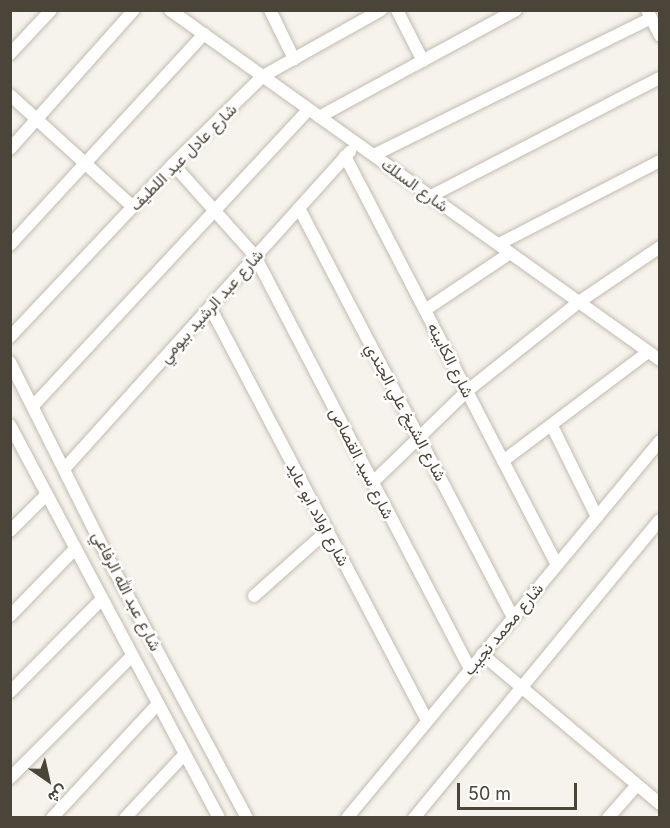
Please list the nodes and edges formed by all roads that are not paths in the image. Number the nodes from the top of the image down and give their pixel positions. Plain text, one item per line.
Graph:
1 (51, 10) edge
2 (134, 10) edge
3 (170, 10) edge
4 (270, 10) edge
5 (381, 10) edge
6 (397, 10) edge
7 (516, 10) edge
8 (649, 14) edge
9 (204, 34) junction
10 (660, 36) edge
11 (10, 54) edge
12 (294, 59) junction
13 (423, 61) junction
14 (263, 76) junction
15 (660, 78) edge
16 (10, 95) edge
17 (314, 113) junction
18 (37, 120) junction
19 (357, 143) junction
20 (10, 148) edge
21 (374, 155) junction
22 (345, 156) junction
23 (660, 161) edge
24 (84, 163) junction
25 (173, 165) junction
26 (431, 196) junction
27 (133, 207) junction
28 (299, 208) junction
29 (213, 209) junction
30 (499, 244) junction
31 (10, 245) edge
32 (660, 247) edge
33 (510, 253) junction
34 (255, 256) junction
35 (579, 302) junction
36 (210, 307) junction
37 (425, 309) junction
38 (10, 337) edge
39 (648, 352) junction
40 (660, 360) edge
41 (10, 362) edge
42 (467, 392) junction
43 (33, 406) junction
44 (552, 426) junction
45 (11, 429) edge
46 (419, 436) junction
47 (660, 441) edge
48 (503, 461) junction
49 (65, 468) junction
50 (373, 482) junction
51 (46, 495) junction
52 (597, 517) junction
53 (660, 520) edge
54 (10, 531) edge
55 (327, 531) junction
56 (74, 550) junction
57 (556, 565) junction
58 (254, 596) dead end
59 (101, 600) junction
60 (10, 616) edge
61 (513, 617) junction
62 (482, 654) junction
63 (131, 657) junction
64 (470, 669) junction
65 (521, 687) junction
66 (10, 693) edge
67 (157, 705) junction
68 (427, 721) junction
69 (183, 756) junction
70 (10, 778) edge
71 (636, 784) junction
72 (660, 804) edge
73 (52, 818) edge
74 (125, 818) edge
75 (219, 818) edge
76 (247, 818) edge
77 (346, 818) edge
78 (414, 818) edge
79 (608, 818) edge

1 - 11 street
2 - 18 street
3 - 9 street, شارع السلك
4 - 12 street
5 - 12 street, شارع عادل عبد اللطيف
6 - 13 street
7 - 13 street
8 - 10 street
8 - 21 street
9 - 14 street, شارع السلك
9 - 24 street
12 - 14 street, شارع عادل عبد اللطيف
13 - 17 street
14 - 17 street, شارع السلك
14 - 25 street, شارع عادل عبد اللطيف
15 - 26 street
16 - 18 street
17 - 19 street, شارع السلك
17 - 29 street
18 - 20 street
18 - 24 street
19 - 21 street, شارع السلك
19 - 22 street, شارع عبد الرشيد بيومي
21 - 26 street, شارع السلك
22 - 28 street, شارع عبد الرشيد بيومي
22 - 37 street, شارع الكابينه
23 - 30 street
24 - 27 street
24 - 31 street
25 - 27 street, شارع عادل عبد اللطيف
25 - 29 street, شارع سيد القصاص
26 - 30 street, شارع السلك
27 - 38 street, شارع عادل عبد اللطيف
28 - 34 street, شارع عبد الرشيد بيومي
28 - 46 street, شارع الشيخ علي الجندي
29 - 34 street, شارع سيد القصاص
29 - 43 street
30 - 33 street, شارع السلك
32 - 35 street
33 - 35 street, شارع السلك
33 - 37 street
34 - 36 street, شارع عبد الرشيد بيومي
34 - 50 street, شارع سيد القصاص
35 - 39 street, شارع السلك
35 - 42 street
36 - 49 street, شارع عبد الرشيد بيومي
36 - 55 street, شارع اولاد ابو عايد
37 - 42 street, شارع الكابينه
39 - 40 street, شارع السلك
39 - 44 street
41 - 43 street, شارع عبد الله الرفاعي
42 - 46 street
42 - 48 street, شارع الكابينه
43 - 49 street, شارع عبد الله الرفاعي
44 - 48 street
44 - 52 street
45 - 51 street, شارع عبد الله الرفاعي
46 - 50 street
46 - 61 street, شارع الشيخ علي الجندي
47 - 52 street, شارع محمد نجيب
48 - 57 street, شارع الكابينه
49 - 76 street, شارع عبد الله الرفاعي
50 - 64 street, شارع سيد القصاص
51 - 54 street
51 - 56 street, شارع عبد الله الرفاعي
52 - 57 street, شارع محمد نجيب
53 - 65 street
55 - 58 street
55 - 68 street, شارع اولاد ابو عايد
56 - 59 street, شارع عبد الله الرفاعي
56 - 60 street
57 - 61 street, شارع محمد نجيب
59 - 63 street, شارع عبد الله الرفاعي
59 - 66 street
61 - 62 street, شارع محمد نجيب
62 - 64 street, شارع محمد نجيب
62 - 65 street
63 - 67 street, شارع عبد الله الرفاعي
63 - 70 street
64 - 68 street, شارع محمد نجيب
65 - 71 street
65 - 78 street
67 - 69 street, شارع عبد الله الرفاعي
67 - 73 street
68 - 77 street, شارع محمد نجيب
69 - 74 street
69 - 75 street, شارع عبد الله الرفاعي
71 - 72 street
71 - 79 street

